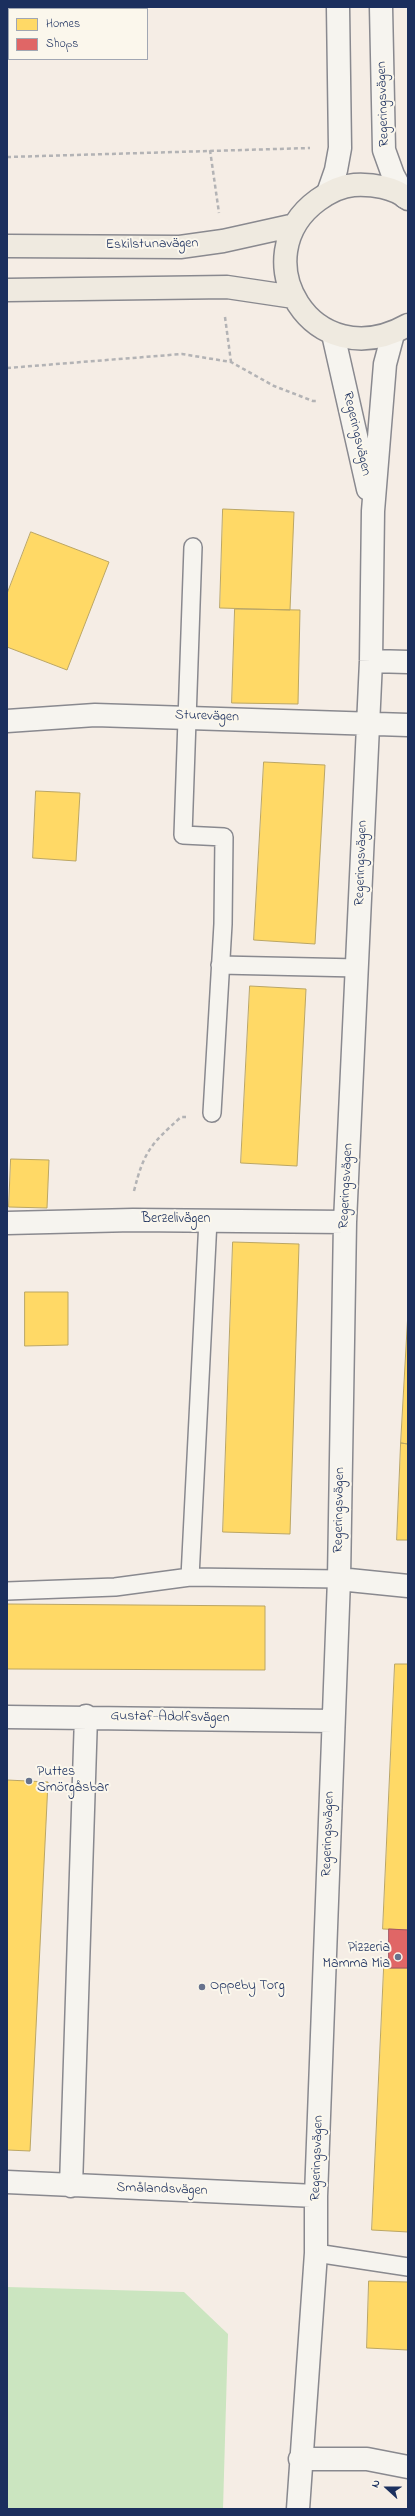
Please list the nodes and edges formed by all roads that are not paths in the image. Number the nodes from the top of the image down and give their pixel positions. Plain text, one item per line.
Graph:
1 (338, 7) edge
2 (381, 7) edge
3 (328, 193) junction
4 (406, 198) edge
5 (295, 225) junction
6 (7, 246) edge
7 (7, 290) edge
8 (294, 297) junction
9 (400, 329) edge
10 (333, 334) junction
11 (373, 511) junction
12 (193, 548) dead end
13 (371, 661) junction
14 (408, 662) edge
15 (188, 716) junction
16 (7, 721) edge
17 (367, 724) junction
18 (408, 725) edge
19 (220, 965) junction
20 (358, 968) junction
21 (212, 1112) road end
22 (208, 1220) junction
23 (345, 1222) junction
24 (7, 1223) edge
25 (190, 1577) junction
26 (339, 1579) junction
27 (408, 1586) edge
28 (7, 1591) edge
29 (86, 1716) junction
30 (7, 1717) edge
31 (333, 1721) junction
32 (7, 2182) edge
33 (71, 2186) junction
34 (316, 2196) junction
35 (316, 2253) junction
36 (408, 2267) edge
37 (300, 2459) junction
38 (408, 2467) edge
39 (298, 2509) edge

1 - 3 street
2 - 4 street, Regeringsvägen
3 - 4 main road
3 - 5 main road
5 - 6 main road, Eskilstunavägen
5 - 8 main road
7 - 8 main road
8 - 10 main road
9 - 10 main road
9 - 11 street, Regeringsvägen
10 - 11 street, Regeringsvägen
11 - 13 street, Regeringsvägen
12 - 15 lane
13 - 14 street
13 - 17 street, Regeringsvägen
15 - 16 street, Sturevägen
15 - 17 street, Sturevägen
15 - 19 lane
17 - 18 street, Sturevägen
17 - 20 street, Regeringsvägen
19 - 20 lane
19 - 21 lane
20 - 23 street, Regeringsvägen
22 - 23 street, Berzelivägen
22 - 24 street, Berzelivägen
22 - 25 lane
23 - 26 street, Regeringsvägen
25 - 26 lane
25 - 28 lane
26 - 27 street
26 - 31 street, Regeringsvägen
29 - 30 street, Gustaf-Adolfsvägen
29 - 31 street, Gustaf-Adolfsvägen
29 - 33 street
31 - 34 street, Regeringsvägen
32 - 33 street, Smålandsvägen
33 - 34 street, Smålandsvägen
34 - 35 street, Regeringsvägen
35 - 36 lane
35 - 37 street, Regeringsvägen
37 - 38 street
37 - 39 street, Regeringsvägen

